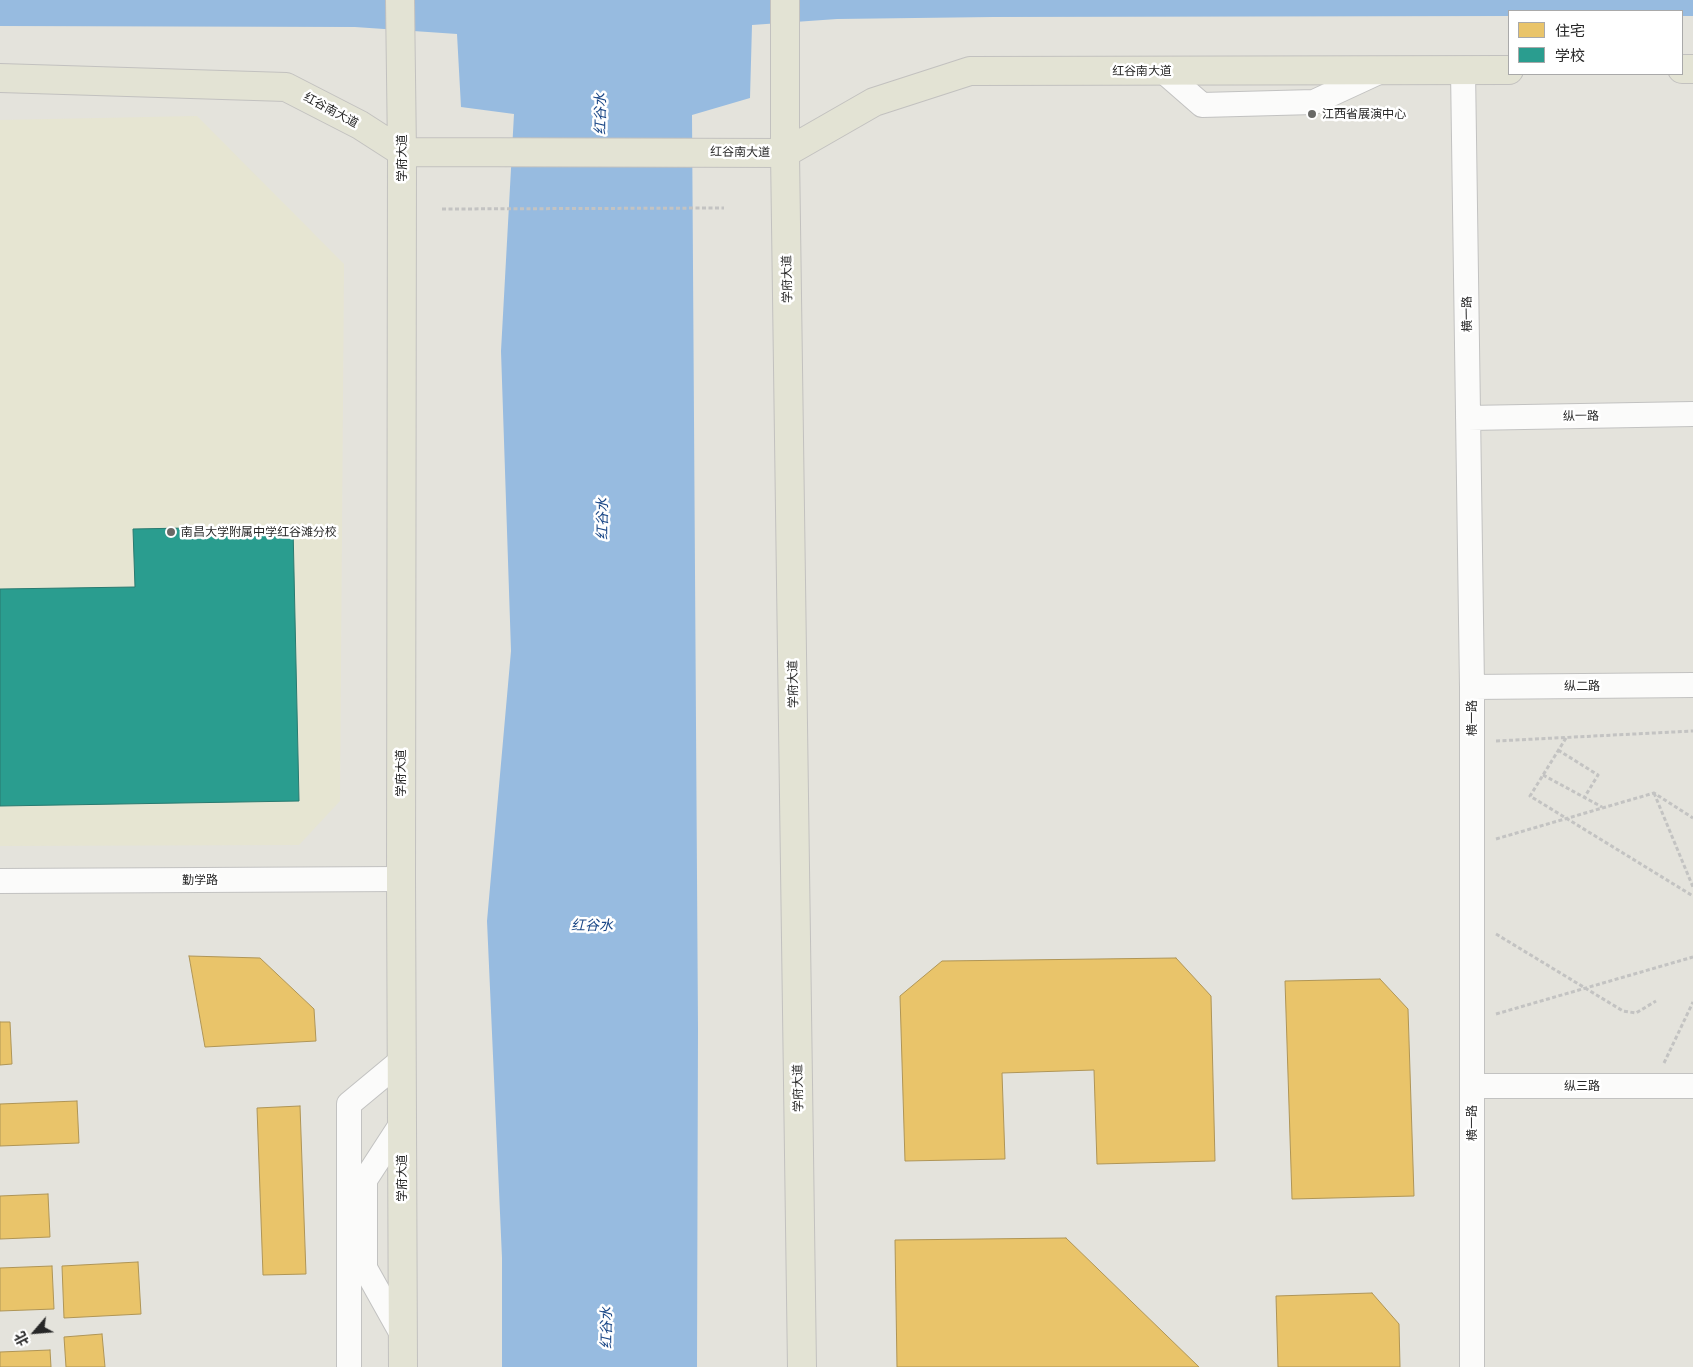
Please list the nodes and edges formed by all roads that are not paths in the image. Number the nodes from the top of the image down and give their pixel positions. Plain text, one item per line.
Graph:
1 (400, 0) edge
2 (785, 0) edge
3 (1463, 70) junction
4 (1508, 70) edge
5 (0, 78) edge
6 (402, 152) junction
7 (785, 152) junction
8 (1693, 414) edge
9 (1468, 418) junction
10 (1693, 685) edge
11 (1472, 687) junction
12 (401, 879) junction
13 (0, 881) edge
14 (402, 1060) junction
15 (1472, 1086) junction
16 (1693, 1086) edge
17 (402, 1123) junction
18 (403, 1336) junction
19 (349, 1367) edge
20 (403, 1367) edge
21 (802, 1367) edge
22 (1472, 1367) edge

1 - 6 main road, 学府大道
2 - 7 main road, 学府大道
3 - 4 main road, 红谷南大道
3 - 7 main road, 红谷南大道
3 - 9 street, 横一路
5 - 6 main road, 红谷南大道
6 - 7 main road, 红谷南大道
6 - 12 main road, 学府大道
7 - 21 main road, 学府大道
8 - 9 street, 纵一路
9 - 11 street, 横一路
10 - 11 street, 纵二路
11 - 15 street, 横一路
12 - 13 street, 勤学路
12 - 14 main road, 学府大道
14 - 17 main road, 学府大道
14 - 19 street
15 - 16 street, 纵三路
15 - 22 street, 横一路
17 - 18 main road, 学府大道
17 - 18 street
18 - 20 main road, 学府大道

